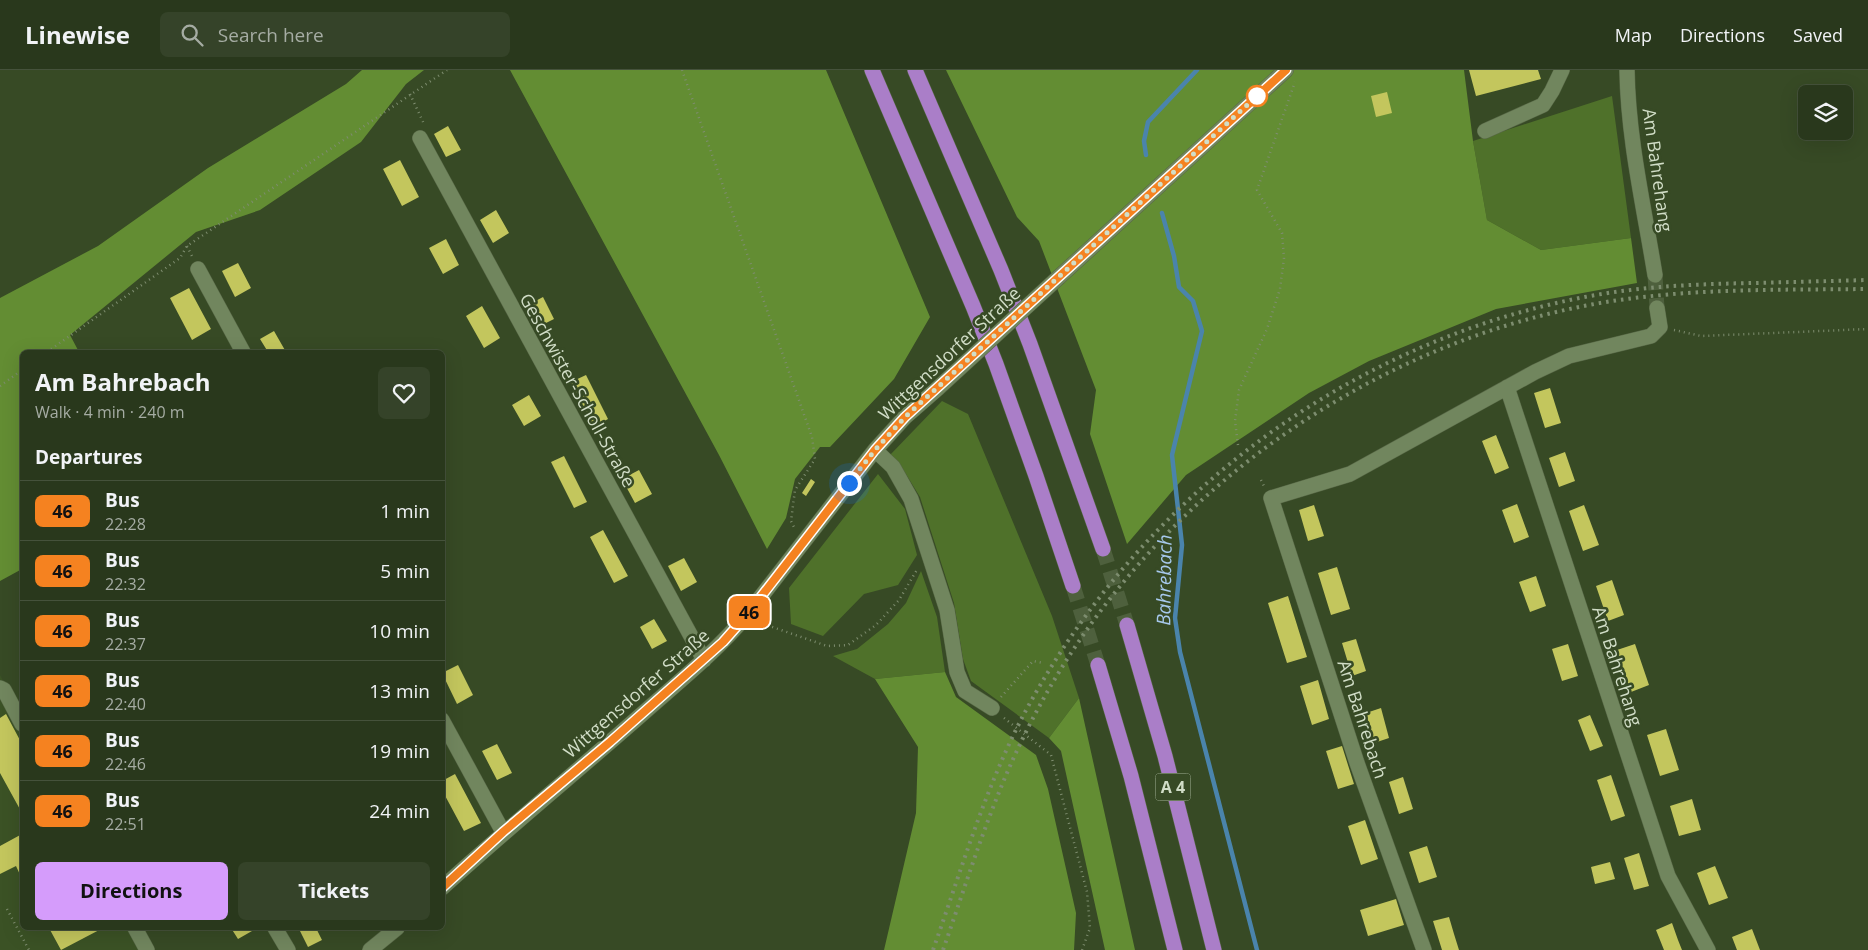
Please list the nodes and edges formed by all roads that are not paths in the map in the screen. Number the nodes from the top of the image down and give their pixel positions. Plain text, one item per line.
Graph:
1 (872, 70) edge
2 (915, 70) edge
3 (1562, 70) edge
4 (1627, 70) edge
5 (1290, 76) edge
6 (1485, 131) dead end
7 (420, 138) road end
8 (198, 269) dead end
9 (1655, 275) tunnel mouth
10 (1657, 308) tunnel mouth
11 (242, 350) edge
12 (1507, 387) junction
13 (875, 450) junction
14 (1103, 549) tunnel mouth
15 (1073, 586) tunnel mouth
16 (1128, 625) tunnel mouth
17 (704, 660) junction
18 (1098, 666) tunnel mouth
19 (0, 688) edge
20 (992, 708) road end
21 (20, 720) edge
22 (445, 726) edge
23 (503, 832) junction
24 (445, 885) edge
25 (135, 930) edge
26 (276, 930) edge
27 (395, 930) edge
28 (147, 950) edge
29 (288, 950) edge
30 (370, 950) edge
31 (1176, 950) edge
32 (1214, 950) edge
33 (1424, 950) edge
34 (1708, 950) edge

1 - 15 highway
2 - 14 highway
3 - 6 street
4 - 9 street, Am Bahrehang
5 - 13 street, Wittgensdorfer Straße, bridge
7 - 17 street, Geschwister-Scholl-Straße
8 - 11 street
10 - 12 street
12 - 33 street, Am Bahrebach
12 - 34 street, Am Bahrehang
13 - 17 street, Wittgensdorfer Straße
13 - 20 street
16 - 32 highway, A 4
17 - 23 street, Wittgensdorfer Straße
18 - 31 highway, A 4
19 - 21 street
22 - 23 street
23 - 24 street, Wittgensdorfer Straße
25 - 28 street
26 - 29 street
27 - 30 street

